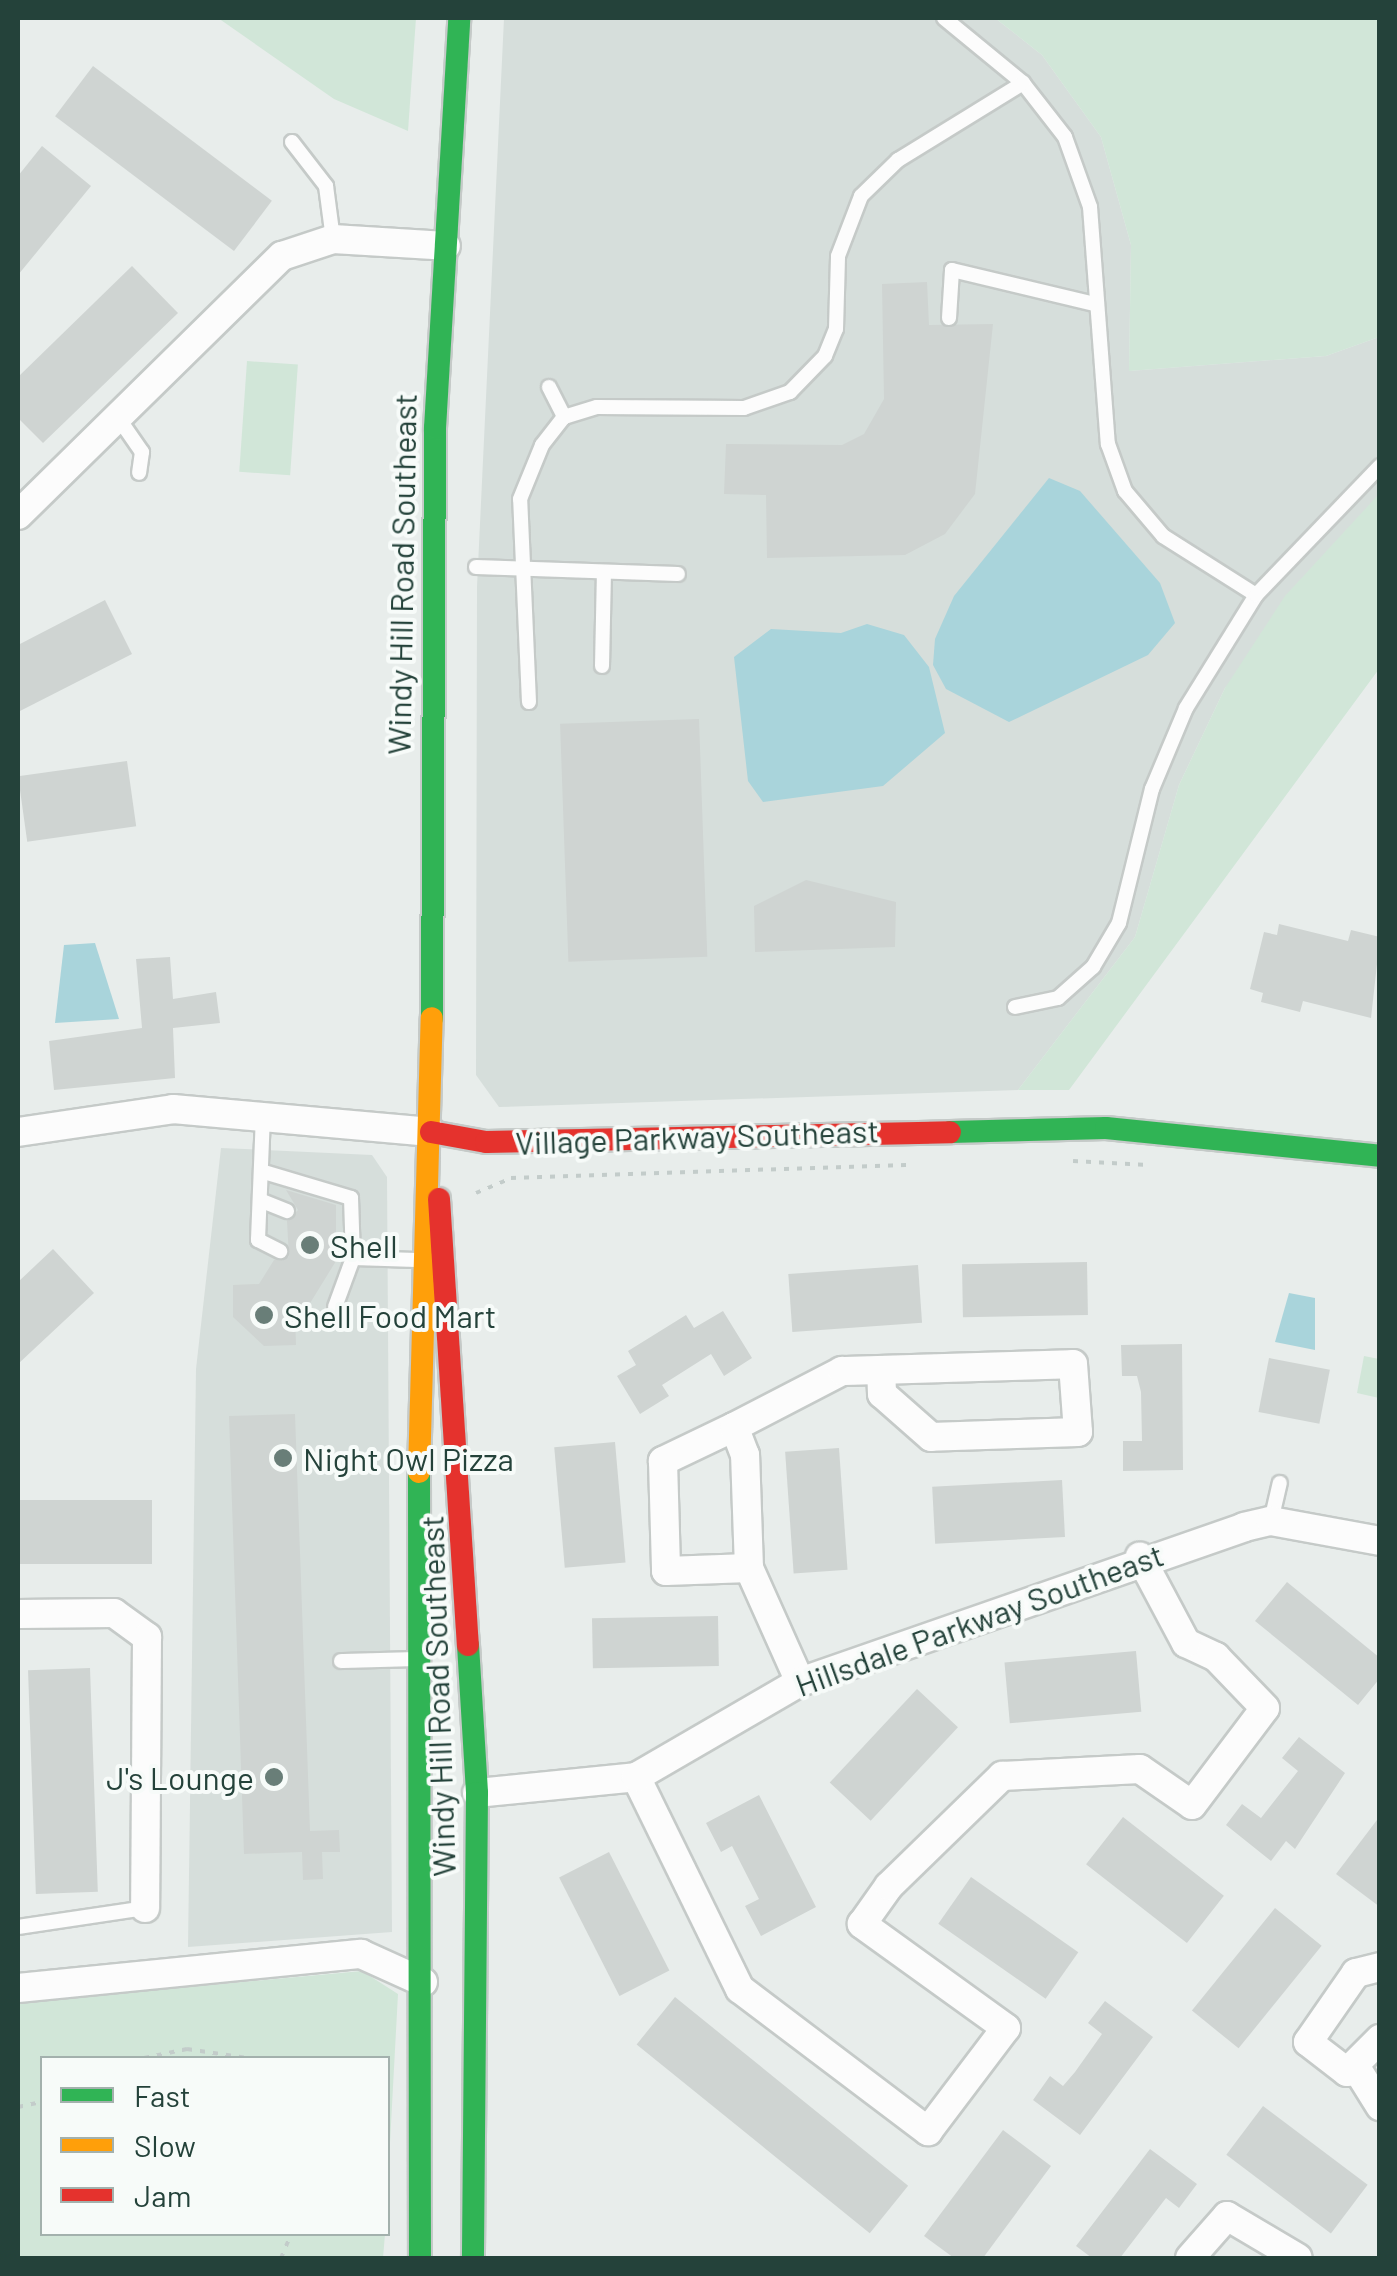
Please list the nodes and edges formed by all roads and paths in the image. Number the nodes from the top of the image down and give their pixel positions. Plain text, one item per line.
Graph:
1 (459, 18) edge
2 (944, 18) edge
3 (1023, 83) junction
4 (292, 142) dead end
5 (333, 239) junction
6 (446, 246) junction
7 (1095, 304) junction
8 (949, 318) dead end
9 (549, 388) dead end
10 (117, 416) junction
11 (564, 417) junction
12 (1380, 466) edge
13 (139, 473) dead end
14 (18, 515) edge
15 (476, 567) dead end
16 (528, 569) junction
17 (604, 572) junction
18 (678, 574) dead end
19 (1256, 595) junction
20 (602, 666) dead end
21 (529, 702) dead end
22 (1015, 1007) dead end
23 (263, 1114) junction
24 (18, 1132) edge
25 (430, 1132) junction
26 (1380, 1156) edge
27 (1054, 1160) dead end
28 (918, 1165) dead end
29 (1169, 1166) dead end
30 (264, 1172) junction
31 (476, 1193) dead end
32 (262, 1201) junction
33 (286, 1211) dead end
34 (336, 1230) dead end
35 (352, 1236) junction
36 (280, 1251) dead end
37 (353, 1258) junction
38 (419, 1260) junction
39 (328, 1275) dead end
40 (344, 1283) junction
41 (335, 1307) dead end
42 (881, 1370) junction
43 (734, 1428) junction
44 (1280, 1483) dead end
45 (1271, 1521) junction
46 (1380, 1541) edge
47 (1140, 1557) junction
48 (749, 1568) junction
49 (18, 1614) edge
50 (420, 1659) junction
51 (342, 1661) dead end
52 (800, 1682) junction
53 (636, 1778) junction
54 (477, 1793) junction
55 (145, 1908) joint
56 (18, 1927) edge
57 (1380, 1968) edge
58 (423, 1982) junction
59 (18, 1988) edge
60 (1380, 2039) edge
61 (154, 2056) edge
62 (234, 2056) edge
63 (1357, 2068) junction
64 (1380, 2106) edge
65 (420, 2258) edge
66 (470, 2258) edge
67 (1190, 2258) edge
68 (1298, 2258) edge

1 - 6 main road, Windy Hill Road Southeast
2 - 3 lane
3 - 7 lane
3 - 11 lane
4 - 5 lane
5 - 6 street
5 - 10 street
6 - 25 main road, Windy Hill Road Southeast
7 - 8 lane
7 - 19 lane
9 - 11 lane
10 - 13 lane
10 - 14 street
11 - 16 lane
12 - 19 lane
15 - 16 lane
16 - 17 lane
16 - 21 lane
17 - 18 lane
17 - 20 lane
19 - 22 lane
23 - 24 street, Village Parkway Southeast
23 - 25 street, Village Parkway Southeast
23 - 30 lane
25 - 26 main road, Village Parkway Southeast
25 - 38 main road, Windy Hill Road Southeast
25 - 54 main road, Windy Hill Road Southeast
27 - 29 path
28 - 31 path
30 - 32 lane
30 - 35 lane
32 - 33 lane
32 - 36 lane
34 - 35 lane
35 - 37 lane
37 - 38 lane
37 - 40 lane
38 - 50 main road, Windy Hill Road Southeast
39 - 40 lane
40 - 41 lane
42 - 42 street
42 - 43 street
43 - 48 street
43 - 48 street
44 - 45 lane
45 - 46 street, Hillsdale Parkway Southeast
45 - 47 street, Hillsdale Parkway Southeast
47 - 52 street, Hillsdale Parkway Southeast
47 - 53 street
48 - 52 street
49 - 55 street
50 - 51 lane
50 - 58 main road, Windy Hill Road Southeast
52 - 53 street, Hillsdale Parkway Southeast
53 - 54 street, Hillsdale Parkway Southeast
54 - 66 main road, Windy Hill Road Southeast
55 - 56 lane
57 - 63 street
58 - 59 street
58 - 65 main road, Windy Hill Road Southeast
58 - 66 main road
60 - 63 street
61 - 62 path
63 - 64 street
67 - 68 street

